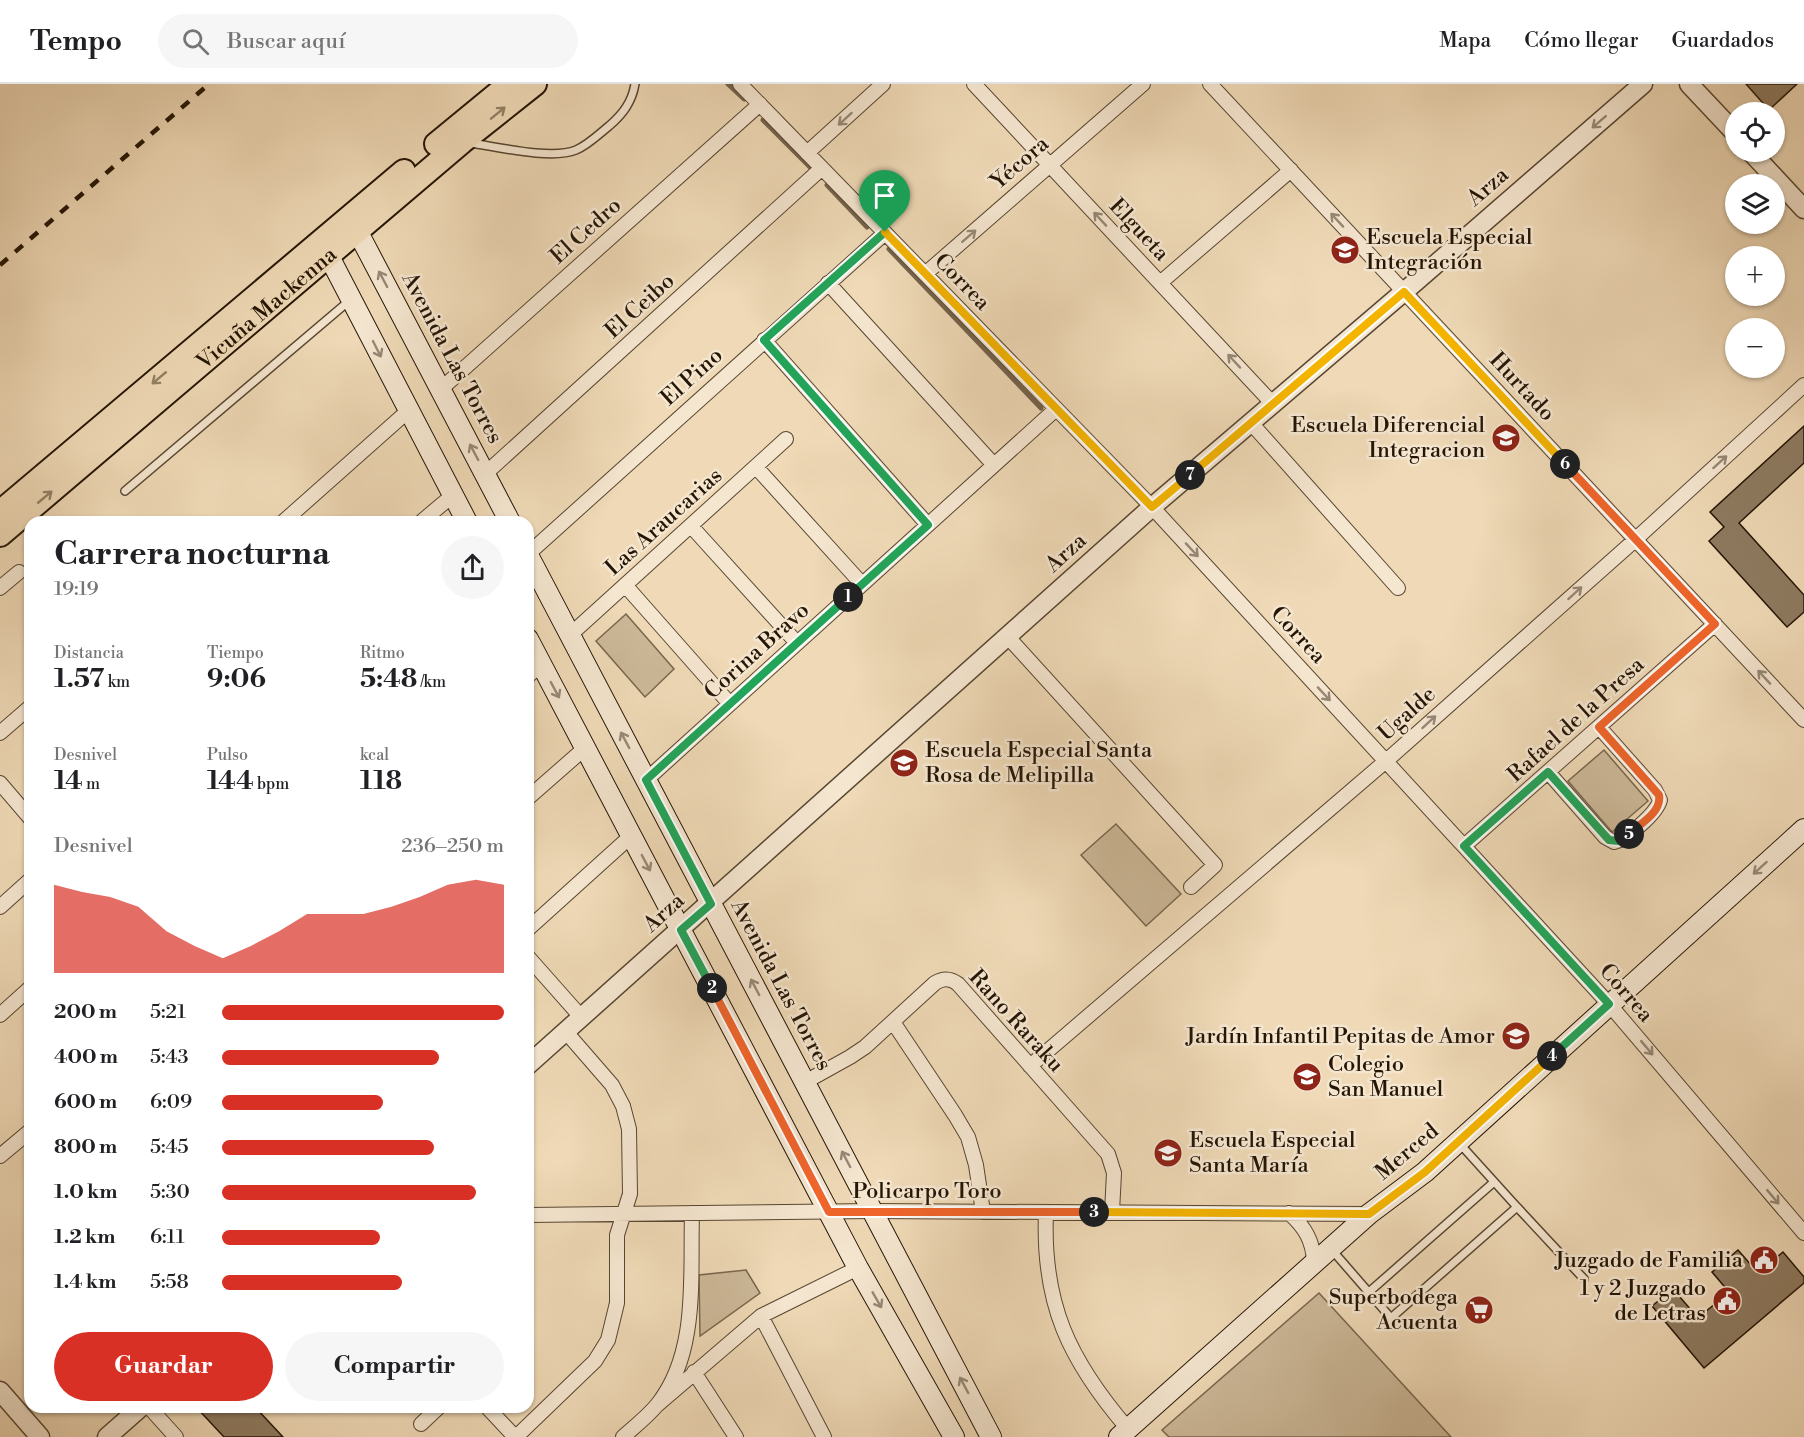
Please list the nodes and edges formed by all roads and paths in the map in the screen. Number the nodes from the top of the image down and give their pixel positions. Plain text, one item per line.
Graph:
1 (509, 84) edge
2 (535, 84) edge
3 (635, 84) edge
4 (740, 84) edge
5 (883, 84) edge
6 (974, 84) edge
7 (1143, 84) edge
8 (1210, 84) edge
9 (1643, 84) edge
10 (1689, 84) edge
11 (760, 104) junction
12 (1725, 122) edge
13 (462, 142) junction
14 (807, 153) junction
15 (1760, 162) edge
16 (1050, 165) junction
17 (822, 168) junction
18 (1291, 170) junction
19 (1804, 209) edge
20 (354, 224) junction
21 (885, 232) junction
22 (325, 248) junction
23 (925, 274) junction
24 (828, 283) junction
25 (1160, 283) junction
26 (1404, 292) junction
27 (351, 299) junction
28 (764, 340) junction
29 (1804, 385) edge
30 (441, 389) junction
31 (1274, 404) junction
32 (1056, 409) junction
33 (408, 411) junction
34 (1251, 423) junction
35 (786, 439) dead end
36 (994, 465) junction
37 (756, 467) junction
38 (485, 474) junction
39 (125, 490) dead end
40 (453, 495) junction
41 (1152, 507) junction
42 (0, 512) edge
43 (290, 516) edge
44 (428, 516) edge
45 (464, 516) edge
46 (507, 516) edge
47 (928, 525) junction
48 (691, 526) junction
49 (0, 535) edge
50 (1635, 539) junction
51 (534, 550) edge
52 (534, 566) edge
53 (19, 572) dead end
54 (862, 584) junction
55 (625, 585) junction
56 (0, 588) edge
57 (1398, 588) dead end
58 (1715, 624) junction
59 (570, 635) junction
60 (1008, 637) junction
61 (797, 643) junction
62 (535, 670) edge
63 (730, 704) junction
64 (24, 711) edge
65 (1804, 720) edge
66 (1599, 727) junction
67 (0, 733) edge
68 (585, 748) junction
69 (1386, 761) junction
70 (1548, 772) junction
71 (646, 780) junction
72 (1, 787) edge
73 (534, 793) edge
74 (24, 812) edge
75 (1804, 830) edge
76 (632, 836) junction
77 (1464, 846) junction
78 (24, 885) edge
79 (1191, 886) dead end
80 (711, 904) junction
81 (0, 907) edge
82 (534, 924) edge
83 (681, 930) junction
84 (534, 964) edge
85 (24, 993) edge
86 (1609, 1004) junction
87 (0, 1015) edge
88 (582, 1018) junction
89 (893, 1022) junction
90 (566, 1032) junction
91 (534, 1060) edge
92 (1030, 1066) junction
93 (805, 1082) junction
94 (24, 1136) edge
95 (1457, 1142) junction
96 (0, 1156) edge
97 (1494, 1182) junction
98 (1517, 1207) junction
99 (873, 1211) junction
100 (829, 1212) junction
101 (983, 1212) junction
102 (1046, 1212) junction
103 (1112, 1212) junction
104 (692, 1213) junction
105 (1289, 1213) junction
106 (624, 1214) junction
107 (1369, 1214) junction
108 (534, 1215) edge
109 (1804, 1233) edge
110 (1330, 1248) junction
111 (1314, 1262) junction
112 (858, 1268) junction
113 (1584, 1279) dead end
114 (1369, 1292) junction
115 (761, 1316) junction
116 (694, 1372) junction
117 (0, 1391) edge
118 (656, 1406) junction
119 (134, 1413) edge
120 (154, 1413) edge
121 (433, 1413) edge
122 (493, 1413) edge
123 (421, 1424) dead end
124 (1123, 1433) edge
125 (630, 1435) edge
126 (40, 1437) edge
127 (107, 1437) edge
128 (176, 1437) edge
129 (515, 1437) edge
130 (736, 1437) edge
131 (824, 1437) edge
132 (954, 1437) edge
133 (991, 1437) edge

1 - 20 main road, Vicuña Mackenna
13 -> 2 main road, Vicuña Mackenna
3 - 13 lane
4 - 11 street, Correa
5 -> 14 street
6 - 16 street, Elgueta
7 - 16 street, Yécora
8 - 18 street, Hurtado
9 -> 26 street, Arza
10 - 12 street
11 - 14 street, Correa
11 - 30 street, El Cedro
13 - 20 main road, Vicuña Mackenna
14 - 17 street, Correa
15 - 19 street
23 -> 16 street, Yécora
25 -> 16 street, Elgueta
17 - 21 street, Correa
17 - 38 street, El Ceibo
18 - 25 street
26 -> 18 street, Hurtado
20 - 22 main road, Vicuña Mackenna
30 -> 20 main road, Avenida Las Torres
21 - 23 street, Correa
21 - 24 street, El Pino
22 - 27 main road
22 -> 42 main road, Vicuña Mackenna
49 -> 22 main road, Vicuña Mackenna
23 - 32 street, Correa
24 - 28 street, El Pino
24 - 36 street
31 -> 25 street, Elgueta
26 - 31 street, Arza
26 - 50 street, Hurtado
27 -> 33 main road
27 - 39 lane
28 - 47 street
28 - 51 street, El Pino
50 -> 29 street, Ugalde
38 -> 30 main road, Avenida Las Torres
31 - 34 street, Arza
32 - 36 street, Corina Bravo
32 - 41 street, Correa
33 - 40 main road
33 - 43 street
34 - 41 street, Arza
34 - 57 street
35 - 37 street, Las Araucarias
36 - 47 street, Corina Bravo
37 - 48 street, Las Araucarias
37 - 54 street
38 - 46 main road, Avenida Las Torres
40 - 44 street
40 - 45 main road
41 - 60 street, Arza
41 -> 69 street, Correa
47 - 54 street, Corina Bravo
48 - 55 street, Las Araucarias
48 - 61 street
50 - 58 street, Hurtado
69 -> 50 street, Ugalde
52 - 59 main road, Avenida Las Torres
53 - 56 street
54 - 61 street, Corina Bravo
55 - 59 street, Las Araucarias
55 - 63 street
65 -> 58 street, Hurtado
58 - 66 street, Rafael de la Presa
71 -> 59 main road, Avenida Las Torres
60 - 79 street
60 - 80 street, Arza
61 - 63 street, Corina Bravo
62 -> 68 main road
63 - 71 street, Corina Bravo
64 - 67 street
66 - 70 street, Rafael de la Presa
66 - 70 street
68 - 73 street
68 - 76 main road
69 - 77 street, Correa
69 - 92 street, Ugalde
70 - 77 street, Rafael de la Presa
71 - 80 main road, Avenida Las Torres
72 - 74 street
75 -> 86 main road, Merced
76 - 82 street
76 -> 83 main road
77 - 86 street, Correa
78 - 81 street
80 - 83 street, Arza
93 -> 80 main road, Avenida Las Torres
83 - 88 street, Arza
83 - 100 main road
84 - 88 street
85 - 87 street
86 - 95 main road, Merced
86 -> 109 street, Correa
88 - 90 street, Arza
89 - 92 street, Rano Raraku
89 - 93 street, Rano Raraku
89 - 101 street
90 - 91 street, Arza
90 - 106 street
92 - 103 street, Rano Raraku
99 -> 93 main road, Avenida Las Torres
94 - 96 street
95 - 97 lane
95 - 107 main road, Merced
97 - 98 lane
97 - 114 lane
98 - 113 lane
98 - 114 lane
99 - 100 street, Policarpo Toro
99 - 101 street, Policarpo Toro
133 -> 99 main road, Avenida Las Torres
100 - 104 street, Policarpo Toro
100 - 112 main road
101 - 102 street, Policarpo Toro
102 - 103 street, Policarpo Toro
102 - 124 street
103 - 105 street, Policarpo Toro
104 - 106 street, Policarpo Toro
104 - 118 street
105 - 107 street, Policarpo Toro
105 - 111 street
106 - 108 street, Policarpo Toro
106 - 129 street
107 - 110 main road, Merced
110 - 111 main road, Merced
110 - 114 lane
111 - 124 main road, Merced
112 - 115 street
112 -> 132 main road
115 - 116 street
115 - 131 street
116 - 118 street
116 - 130 street
117 - 126 street
118 - 125 street
119 - 127 street
120 - 128 street
121 - 123 street
122 - 129 street

